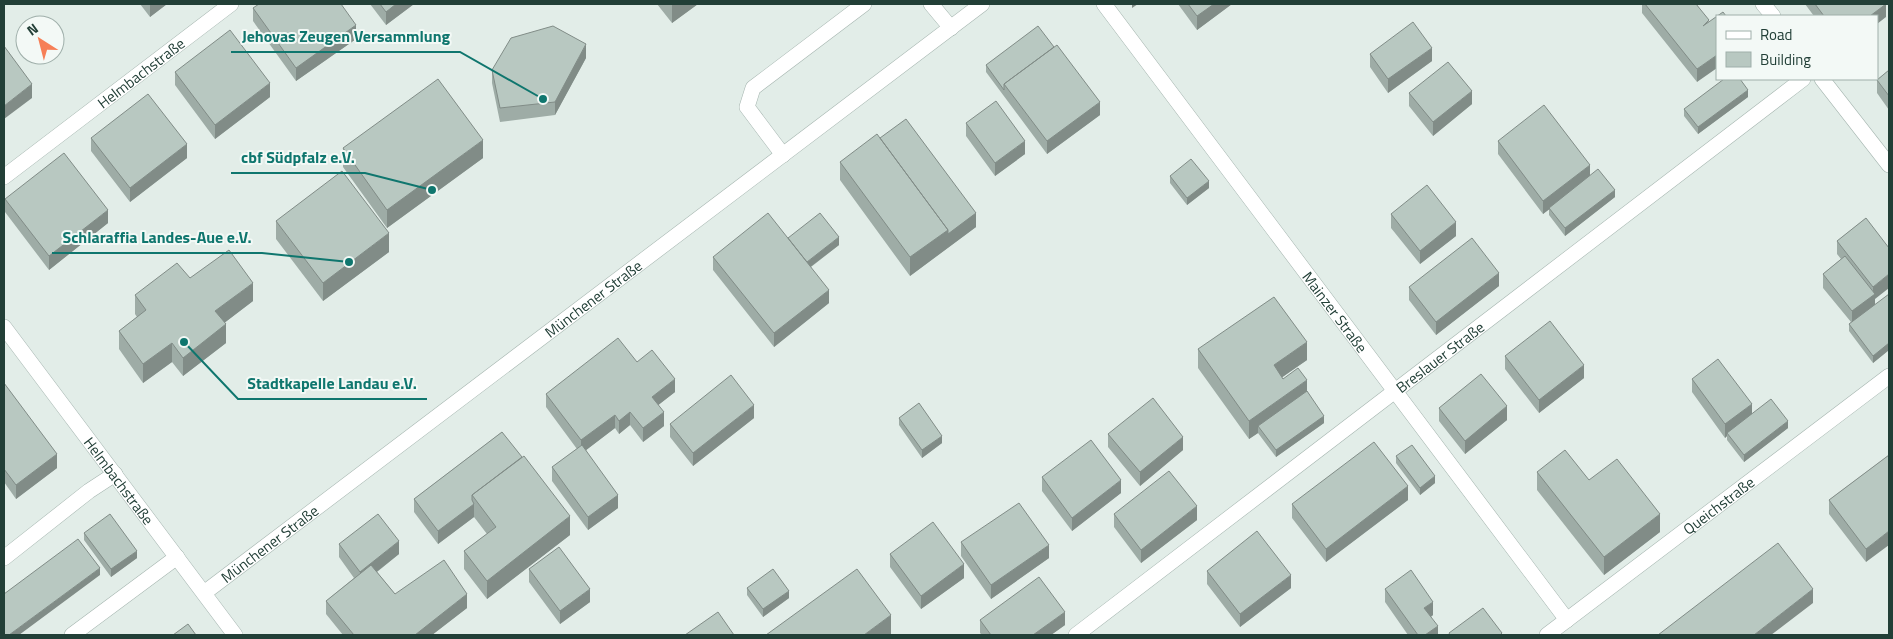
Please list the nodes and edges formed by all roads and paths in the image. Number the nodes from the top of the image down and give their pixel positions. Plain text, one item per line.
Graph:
1 (232, 4) edge
2 (864, 4) edge
3 (931, 4) edge
4 (982, 4) edge
5 (1104, 4) edge
6 (1763, 4) edge
7 (1772, 15) edge
8 (951, 28) junction
9 (1802, 80) edge
10 (1823, 80) edge
11 (783, 155) junction
12 (1889, 165) edge
13 (4, 178) edge
14 (4, 327) edge
15 (1889, 376) edge
16 (1395, 390) junction
17 (116, 474) junction
18 (177, 557) junction
19 (4, 558) edge
20 (204, 593) junction
21 (1567, 620) junction
22 (72, 635) edge
23 (235, 635) edge
24 (1076, 635) edge
25 (1547, 635) edge

1 - 13 street, Helmbachstraße
2 - 11 street
3 - 8 street
4 - 8 street, Münchener Straße
5 - 16 street, Mainzer Straße
6 - 7 street
8 - 11 street, Münchener Straße
9 - 16 street, Breslauer Straße
10 - 12 street
11 - 20 street, Münchener Straße
14 - 17 street, Helmbachstraße
15 - 21 street, Queichstraße
16 - 21 street, Mainzer Straße
16 - 24 street, Breslauer Straße
17 - 18 street, Helmbachstraße
17 - 19 street
18 - 20 street, Helmbachstraße
18 - 22 street
20 - 23 street, Helmbachstraße
21 - 25 street, Queichstraße

